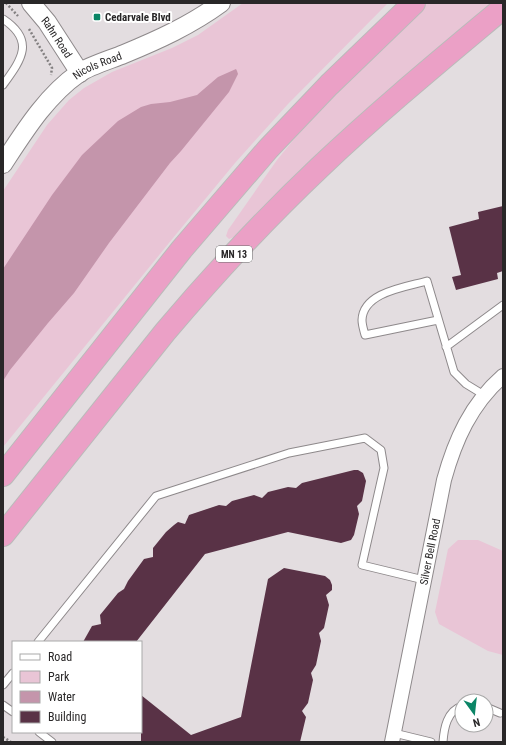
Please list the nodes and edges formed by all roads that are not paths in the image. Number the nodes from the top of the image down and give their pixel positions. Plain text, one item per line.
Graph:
1 (31, 3) edge
2 (221, 3) edge
3 (414, 3) edge
4 (503, 8) edge
5 (3, 19) edge
6 (80, 73) junction
7 (3, 85) edge
8 (3, 164) edge
9 (503, 305) edge
10 (438, 320) junction
11 (446, 347) junction
12 (503, 376) edge
13 (484, 395) junction
14 (3, 475) edge
15 (3, 536) edge
16 (424, 580) junction
17 (39, 641) edge
18 (12, 674) edge
19 (3, 686) edge
20 (3, 705) edge
21 (494, 710) edge
22 (12, 711) edge
23 (454, 711) edge
24 (500, 713) dead end
25 (40, 733) edge
26 (393, 738) edge
27 (52, 742) edge
28 (430, 742) edge
29 (443, 742) edge

1 - 6 street, Rahn Road
2 - 6 street, Nicols Road
3 - 14 highway
4 - 15 highway, MN 13
5 - 7 lane
6 - 8 street, Nicols Road
9 - 11 lane
10 - 10 lane
10 - 11 lane
11 - 13 lane
12 - 13 street, Silver Bell Road
13 - 16 street, Silver Bell Road
16 - 17 lane
16 - 26 street, Silver Bell Road
18 - 19 lane
20 - 22 lane
21 - 24 lane
23 - 29 lane
25 - 27 lane
26 - 28 lane

